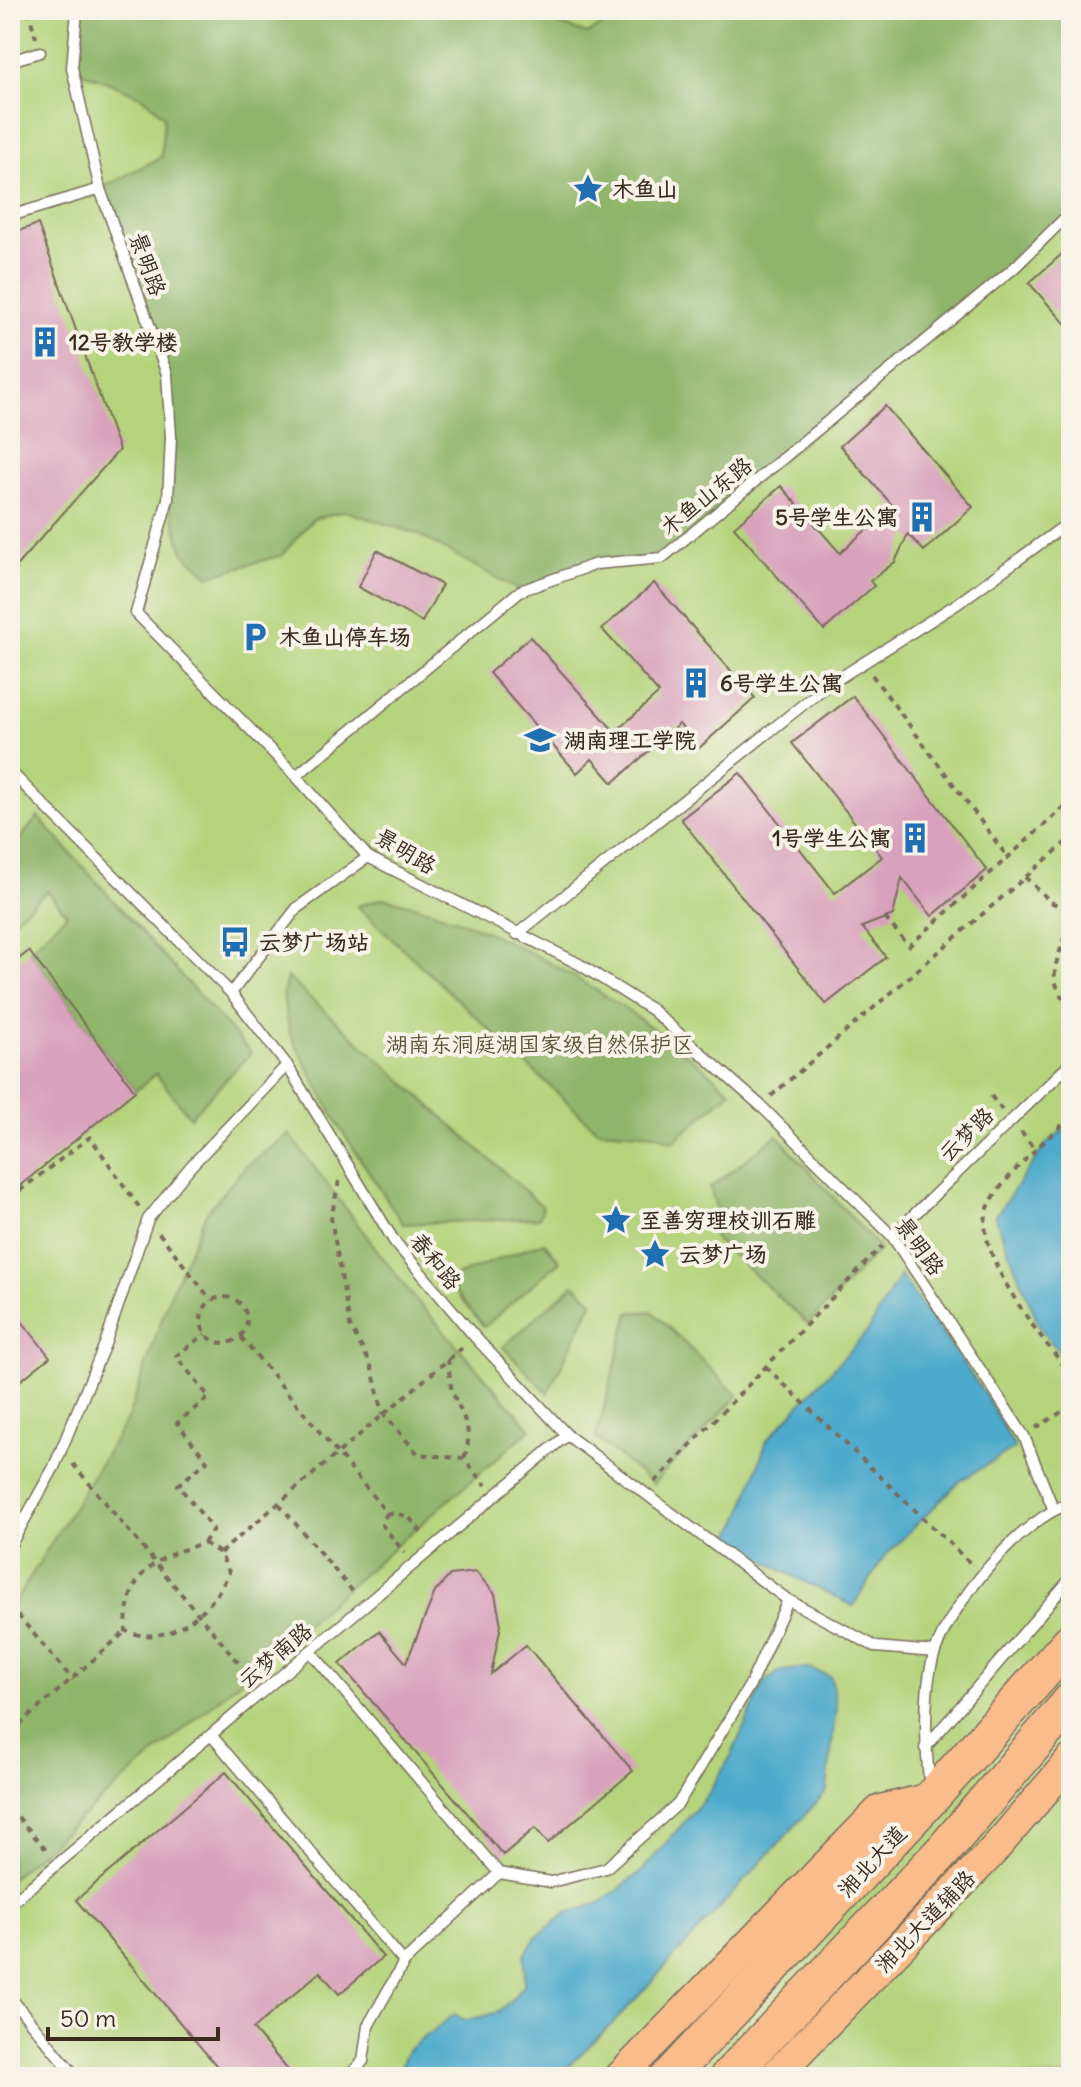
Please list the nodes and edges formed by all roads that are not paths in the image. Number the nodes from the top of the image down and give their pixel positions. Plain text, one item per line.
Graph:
1 (77, 10) edge
2 (40, 52) road end
3 (10, 61) edge
4 (100, 189) junction
5 (1071, 212) edge
6 (10, 216) edge
7 (1071, 521) edge
8 (10, 771) edge
9 (296, 776) junction
10 (368, 857) junction
11 (517, 934) junction
12 (231, 993) junction
13 (1071, 1063) edge
14 (287, 1065) junction
15 (892, 1236) junction
16 (567, 1435) junction
17 (1071, 1503) edge
18 (1053, 1508) junction
19 (10, 1546) edge
20 (1071, 1578) edge
21 (788, 1600) junction
22 (1071, 1641) edge
23 (310, 1651) junction
24 (935, 1652) junction
25 (1071, 1701) edge
26 (211, 1735) junction
27 (925, 1748) junction
28 (1071, 1760) edge
29 (931, 1798) junction
30 (499, 1873) junction
31 (10, 1904) edge
32 (404, 1962) junction
33 (10, 1997) edge
34 (76, 2077) edge
35 (348, 2077) edge
36 (620, 2077) edge
37 (669, 2077) edge
38 (728, 2077) edge
39 (774, 2077) edge

1 - 4 lane, 景明路
2 - 3 lane
4 - 6 lane
4 - 9 lane, 景明路
5 - 9 lane, 木鱼山东路
7 - 11 lane
8 - 12 lane, 春和路
9 - 10 lane, 景明路
10 - 11 lane, 景明路
10 - 12 lane
11 - 15 lane, 景明路
12 - 14 lane, 春和路
13 - 15 lane, 云梦路
14 - 16 lane, 春和路
14 - 19 lane
15 - 18 lane, 景明路
16 - 21 lane, 春和路
16 - 23 lane, 云梦南路
17 - 18 lane
18 - 24 lane
20 - 27 lane
21 - 24 lane, 春和路
21 - 30 lane
22 - 29 highway, 湘北大道
23 - 26 lane, 云梦南路
23 - 30 lane
24 - 27 lane
25 - 38 highway, 湘北大道
26 - 31 lane, 云梦南路
26 - 32 lane
27 - 29 lane
28 - 39 main road, 湘北大道辅路
29 - 36 main road
29 - 37 highway, 湘北大道
30 - 32 lane
32 - 35 lane
33 - 34 lane

